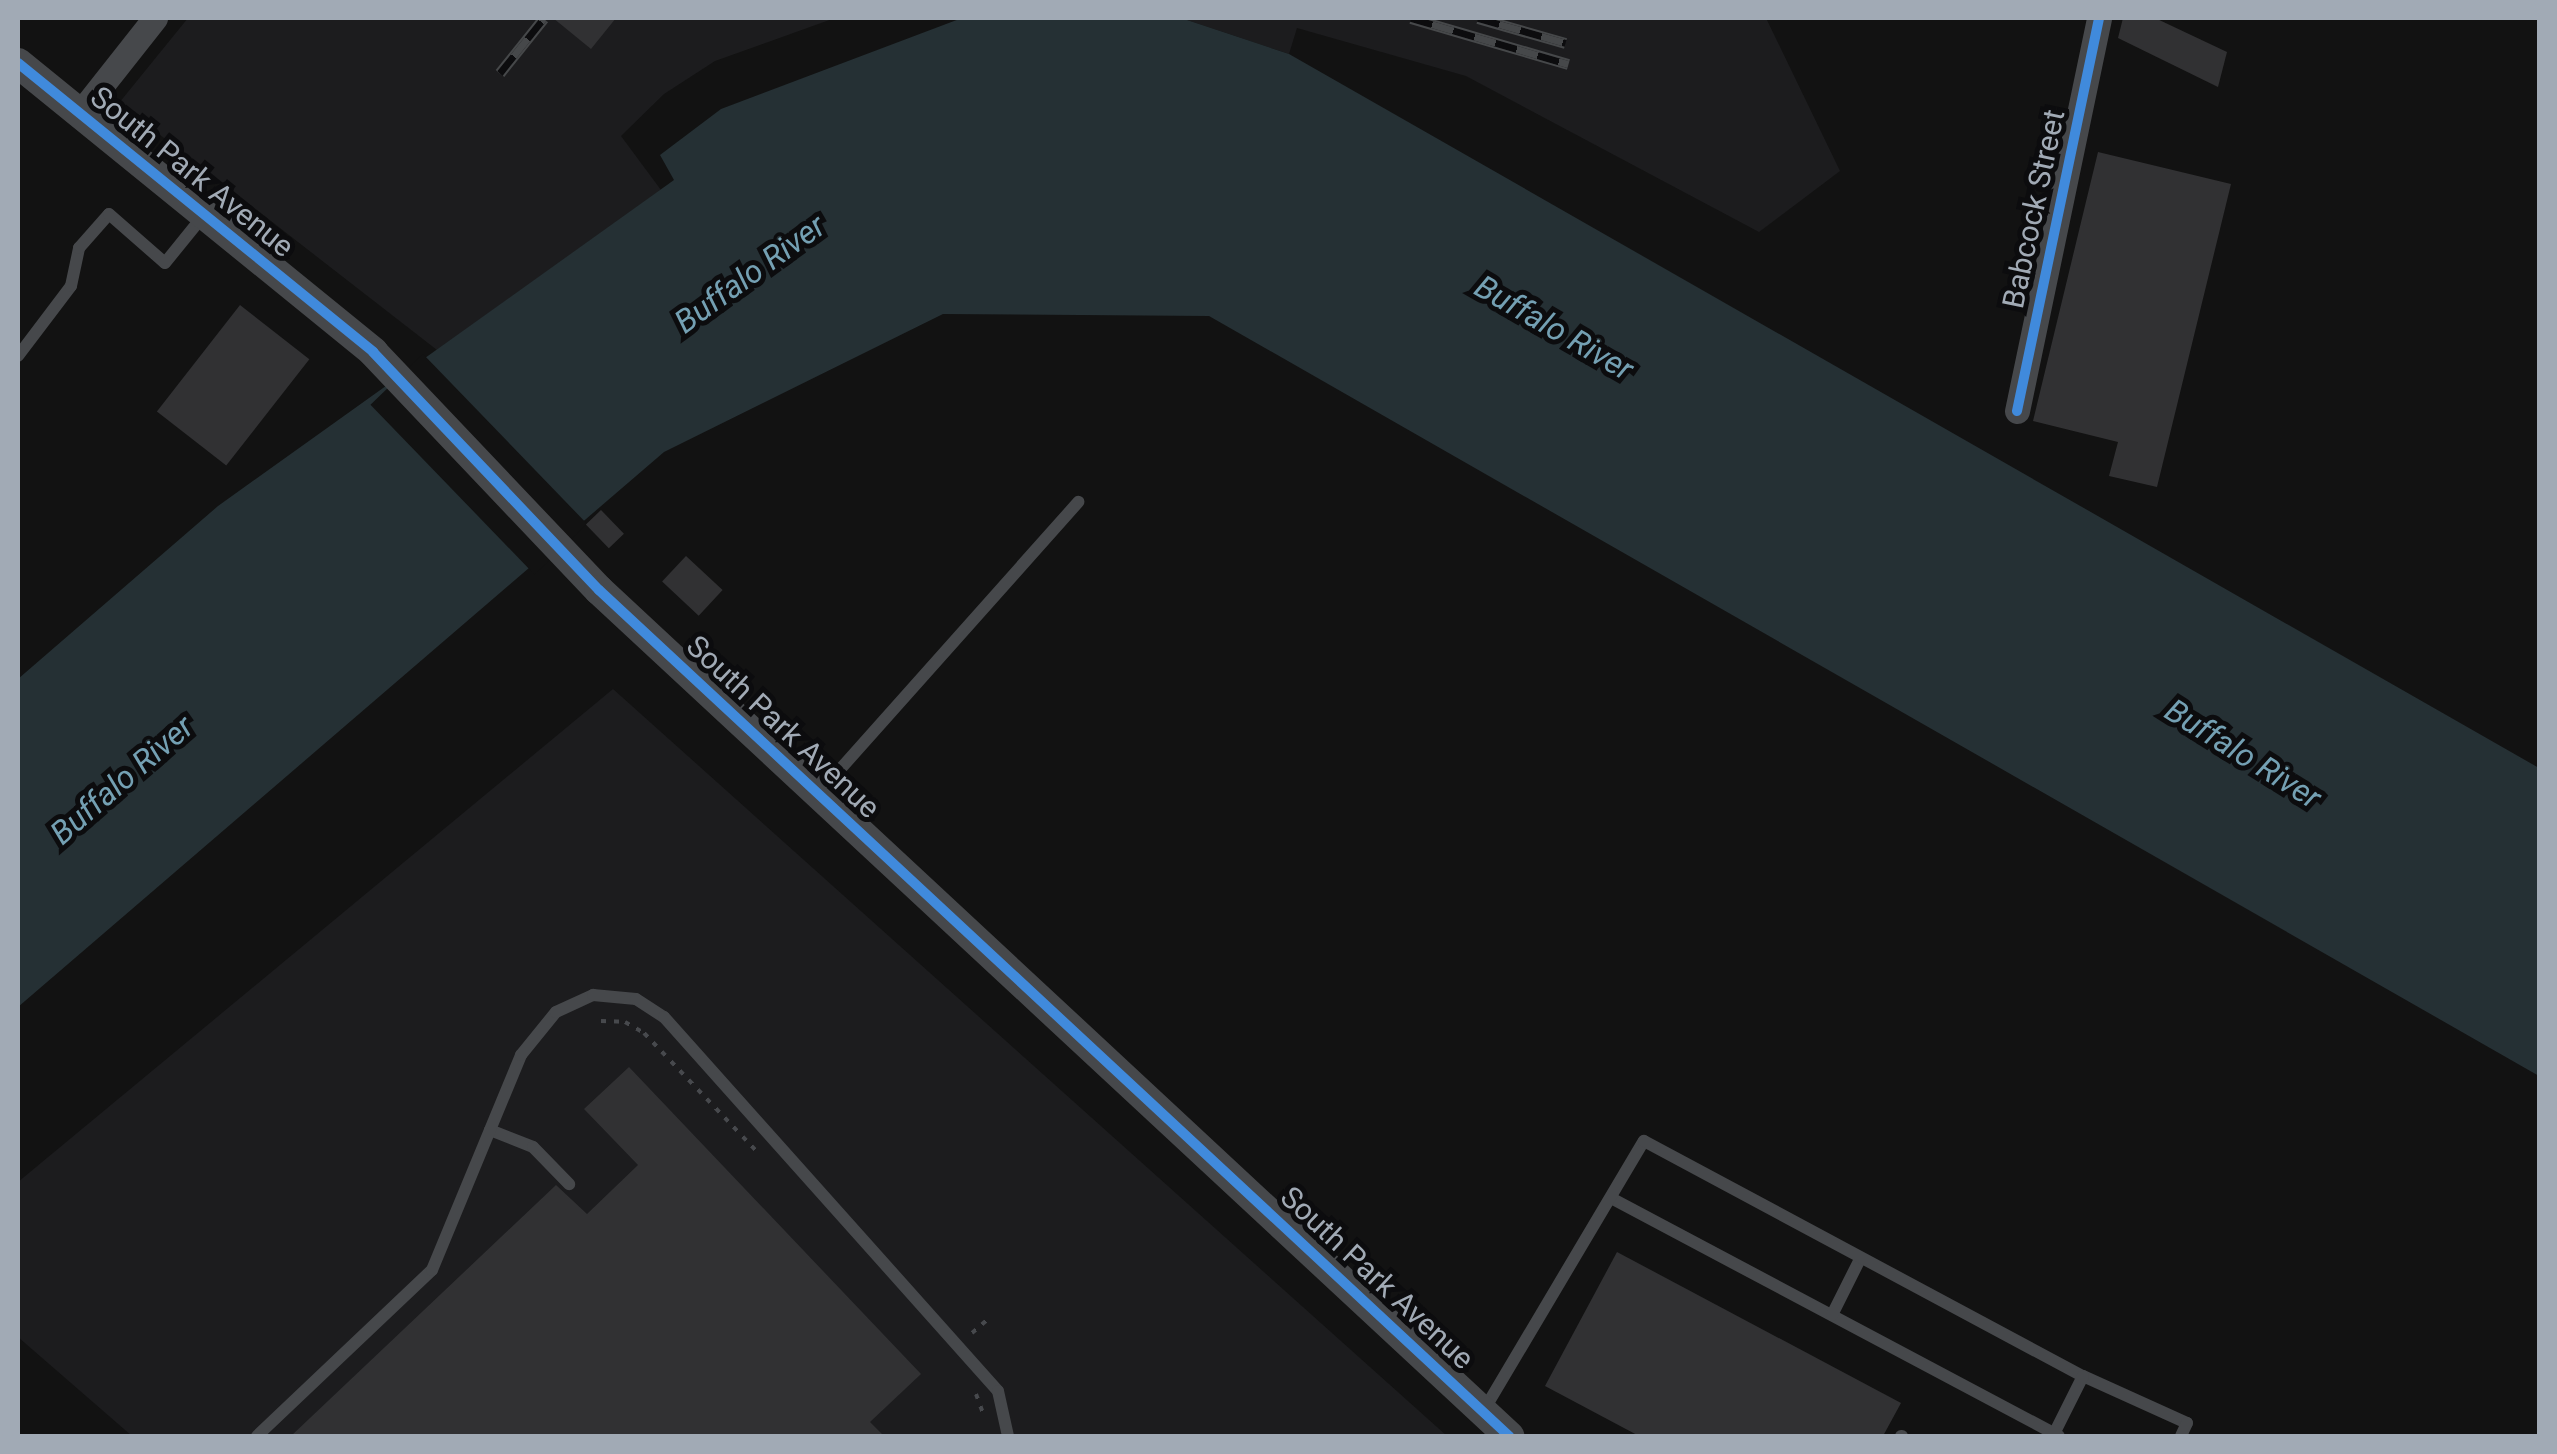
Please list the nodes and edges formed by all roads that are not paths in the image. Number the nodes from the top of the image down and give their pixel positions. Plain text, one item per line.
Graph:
1 (156, 18) edge
2 (2099, 18) edge
3 (18, 63) edge
4 (80, 113) junction
5 (206, 214) junction
6 (18, 356) edge
7 (2018, 411) dead end
8 (1078, 502) dead end
9 (818, 793) junction
10 (490, 1130) junction
11 (569, 1184) dead end
12 (1611, 1198) junction
13 (1859, 1261) junction
14 (1832, 1316) junction
15 (2082, 1376) junction
16 (1483, 1412) junction
17 (2056, 1435) edge
18 (256, 1436) edge
19 (1008, 1436) edge
20 (1508, 1436) edge
21 (2181, 1436) edge

1 - 4 street
2 - 7 street, Babcock Street
3 - 4 street, South Park Avenue
4 - 5 street, South Park Avenue
5 - 6 lane
5 - 9 street, South Park Avenue
8 - 9 lane
9 - 16 street, South Park Avenue
10 - 11 lane
10 - 18 lane
10 - 19 lane
12 - 13 lane
12 - 14 lane
12 - 16 lane
13 - 14 lane
13 - 15 lane
14 - 17 lane
15 - 17 lane
15 - 21 lane
16 - 20 street, South Park Avenue

